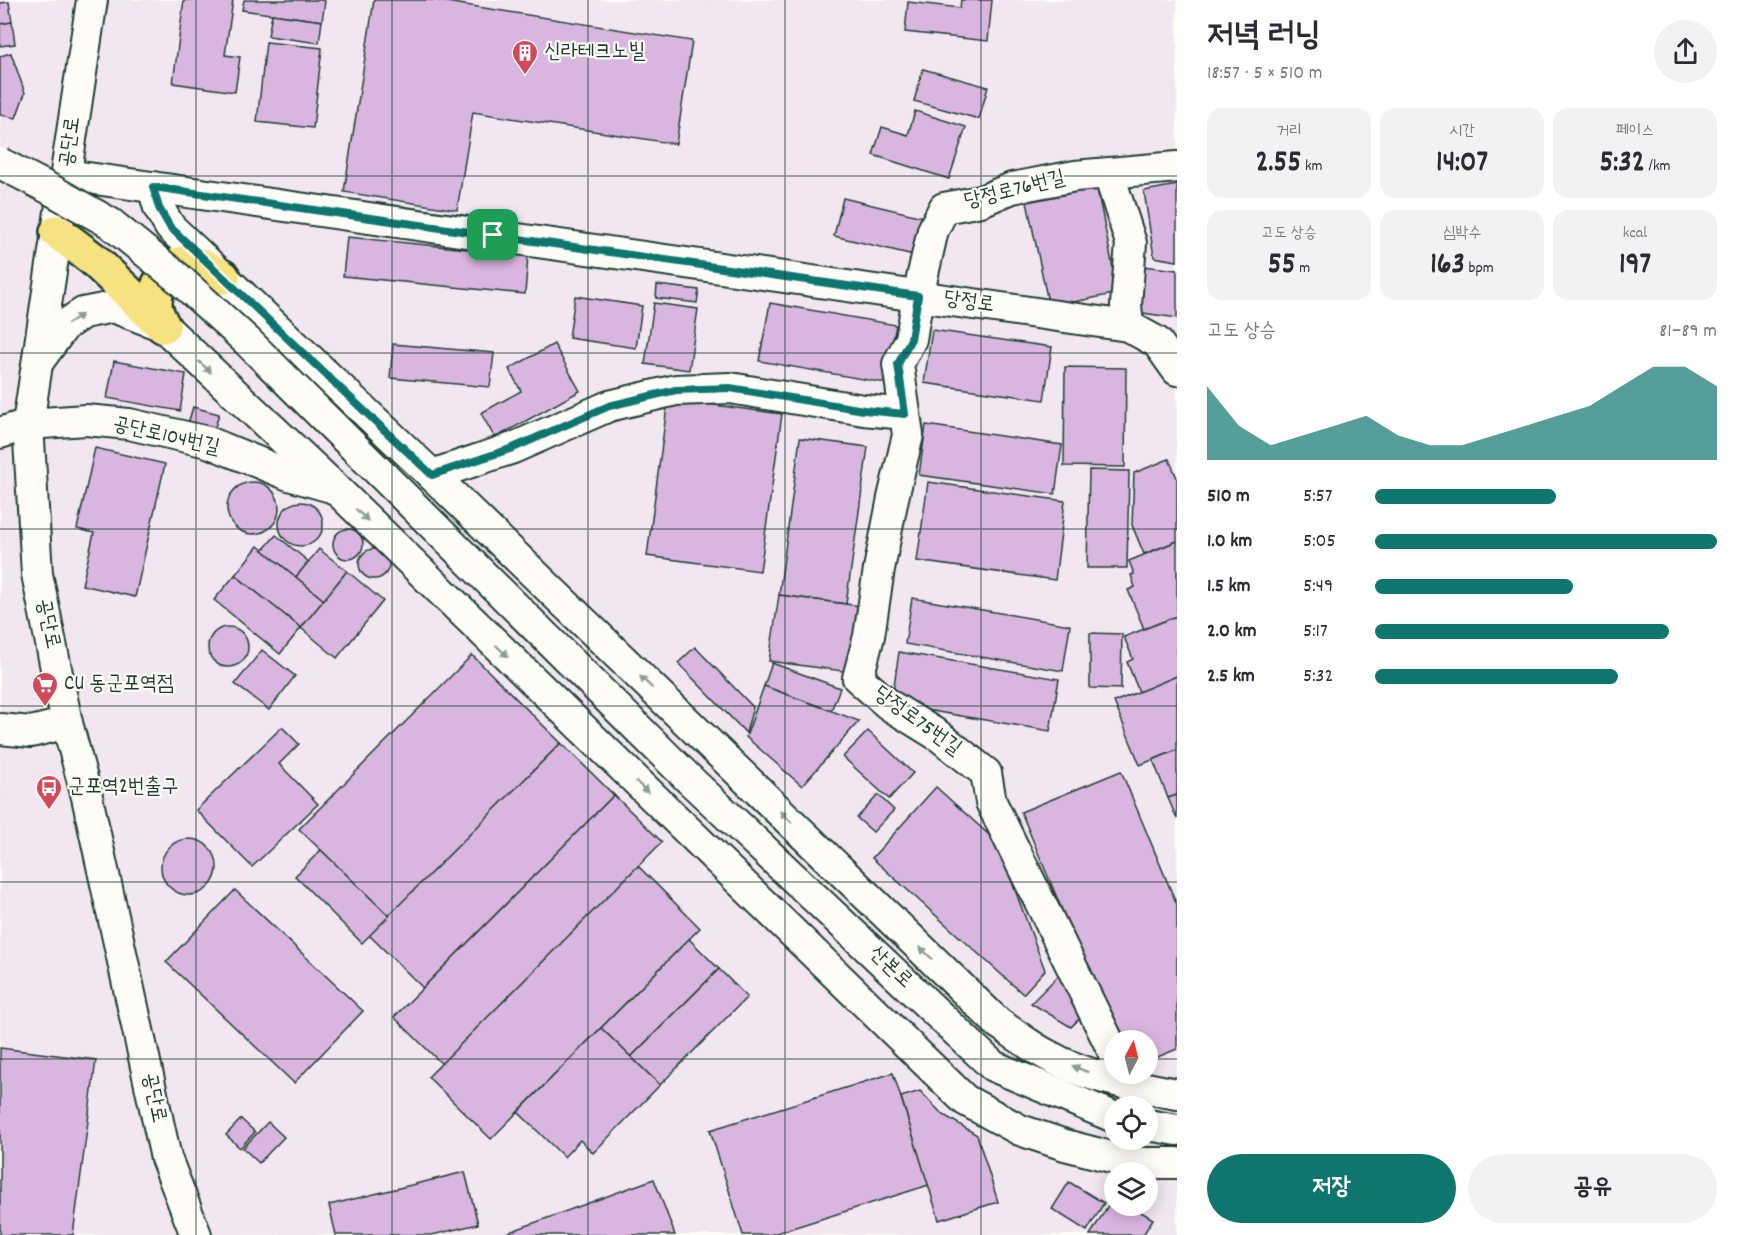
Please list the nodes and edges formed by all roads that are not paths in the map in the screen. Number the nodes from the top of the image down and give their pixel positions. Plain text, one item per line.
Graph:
1 (92, 0) edge
2 (0, 163) edge
3 (1177, 167) edge
4 (1110, 173) junction
5 (66, 175) junction
6 (153, 187) junction
7 (57, 232) junction
8 (223, 277) junction
9 (918, 296) junction
10 (163, 326) junction
11 (1128, 326) junction
12 (38, 362) junction
13 (1177, 370) edge
14 (905, 414) junction
15 (28, 424) junction
16 (0, 433) edge
17 (432, 475) junction
18 (334, 488) junction
19 (67, 723) junction
20 (0, 729) edge
21 (1104, 1033) edge
22 (1104, 1076) edge
23 (1136, 1084) edge
24 (1177, 1094) edge
25 (1104, 1113) edge
26 (1158, 1127) edge
27 (1177, 1130) edge
28 (1177, 1163) edge
29 (196, 1235) edge

1 - 5 street, 공단로
2 - 25 street, 산본로, bridge
3 - 4 street, 당정로76번길
4 - 9 street, 당정로76번길
4 - 11 street
5 - 6 street, 당정로
5 - 7 street, 공단로
6 - 8 street
6 - 9 street, 당정로
7 - 10 main road
7 - 12 street, 공단로
8 - 10 main road
8 - 17 street
9 - 11 street, 당정로
9 - 14 street, 당정로75번길
12 -> 10 street
10 -> 18 street
11 - 13 street, 당정로
12 - 15 street, 공단로
14 - 17 street
14 - 21 street, 당정로75번길
15 - 16 street, 공단로104번길
15 - 18 street, 공단로104번길
15 - 19 street, 공단로
22 -> 17 street
18 -> 28 street
19 - 20 street
19 - 29 street, 공단로
23 - 24 street
26 - 27 street

